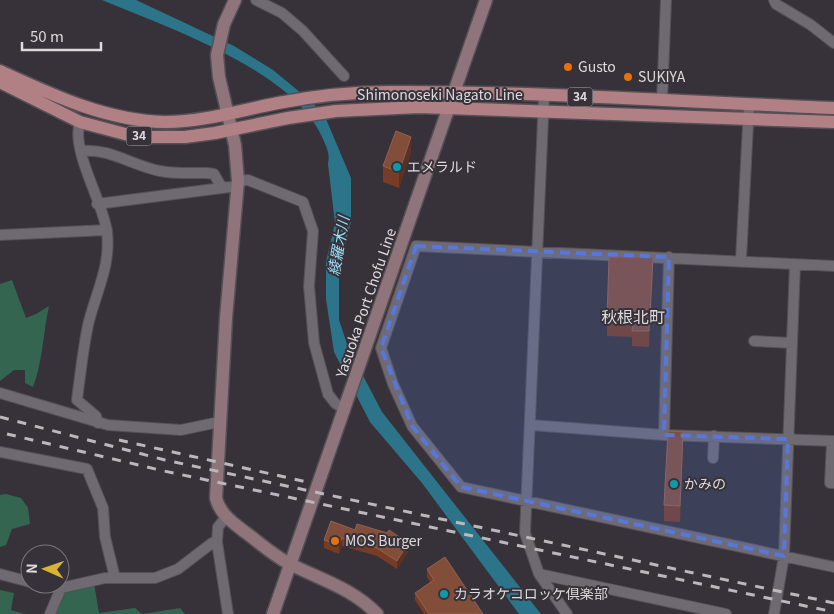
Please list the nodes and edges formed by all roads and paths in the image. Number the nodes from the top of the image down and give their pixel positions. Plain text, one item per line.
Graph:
1 (235, 0) edge
2 (256, 0) edge
3 (486, 0) edge
4 (666, 0) edge
5 (774, 0) edge
6 (834, 43) edge
7 (0, 71) edge
8 (344, 76) dead end
9 (0, 82) edge
10 (455, 93) junction
11 (544, 96) junction
12 (662, 100) junction
13 (749, 105) junction
14 (449, 108) junction
15 (834, 108) edge
16 (544, 110) junction
17 (229, 114) junction
18 (748, 118) junction
19 (80, 122) junction
20 (834, 122) edge
21 (232, 130) junction
22 (82, 151) junction
23 (238, 184) junction
24 (222, 188) junction
25 (97, 204) junction
26 (107, 230) junction
27 (0, 235) edge
28 (538, 251) junction
29 (670, 258) junction
30 (741, 260) junction
31 (794, 264) junction
32 (834, 266) edge
33 (754, 341) dead end
34 (792, 343) junction
35 (0, 393) edge
36 (346, 407) junction
37 (220, 422) junction
38 (98, 423) junction
39 (531, 425) junction
40 (664, 434) junction
41 (714, 436) junction
42 (788, 439) junction
43 (833, 441) edge
44 (0, 452) edge
45 (713, 458) dead end
46 (834, 483) edge
47 (526, 502) junction
48 (226, 517) junction
49 (217, 542) junction
50 (784, 556) junction
51 (289, 564) junction
52 (834, 567) edge
53 (0, 574) edge
54 (539, 574) junction
55 (115, 578) junction
56 (20, 579) edge
57 (70, 586) edge
58 (58, 594) edge
59 (50, 614) edge
60 (228, 614) edge
61 (273, 614) edge
62 (377, 614) edge
63 (567, 614) edge
64 (726, 614) edge
65 (774, 614) edge

1 - 17 street
2 - 8 street
3 - 10 street, Yasuoka Port Chofu Line
4 - 12 street
5 - 6 street
7 - 17 main road, Shimonoseki Nagato Line / 34
9 - 19 main road, Shimonoseki Nagato Line / 34
10 - 11 main road, Shimonoseki Nagato Line / 34
10 - 14 street, Yasuoka Port Chofu Line
10 - 17 main road, Shimonoseki Nagato Line / 34
11 - 12 main road, Shimonoseki Nagato Line / 34
11 - 16 street
12 - 13 main road, Shimonoseki Nagato Line / 34
13 - 15 main road, Shimonoseki Nagato Line / 34
13 - 18 street
14 - 16 main road, Shimonoseki Nagato Line / 34
14 - 21 main road, Shimonoseki Nagato Line / 34
14 - 36 street, Yasuoka Port Chofu Line
16 - 18 main road, Shimonoseki Nagato Line / 34
16 - 28 street
17 - 21 street
18 - 20 main road, Shimonoseki Nagato Line / 34
18 - 30 street
19 - 21 main road, Shimonoseki Nagato Line / 34
19 - 22 street
21 - 23 street
22 - 24 street
22 - 25 street
23 - 24 street
23 - 36 street
23 - 37 street
24 - 25 street
25 - 26 street
26 - 27 street
26 - 38 street
28 - 29 street
28 - 39 street
28 - 47 street
29 - 30 street
29 - 40 street
30 - 31 street
31 - 32 street
31 - 34 street
33 - 34 street
34 - 42 street
35 - 38 street
36 - 51 street, Yasuoka Port Chofu Line
37 - 38 street
37 - 48 street
39 - 40 street
39 - 47 street
40 - 41 street
41 - 42 street
41 - 45 street
42 - 43 street
42 - 50 street
43 - 46 street
44 - 55 street
47 - 50 street
47 - 54 street
48 - 49 street
48 - 51 street
49 - 55 street
49 - 60 street
50 - 52 street
50 - 65 street
51 - 61 street, Yasuoka Port Chofu Line
51 - 62 street
53 - 56 street
54 - 63 street
54 - 64 street
55 - 57 street
58 - 59 street

